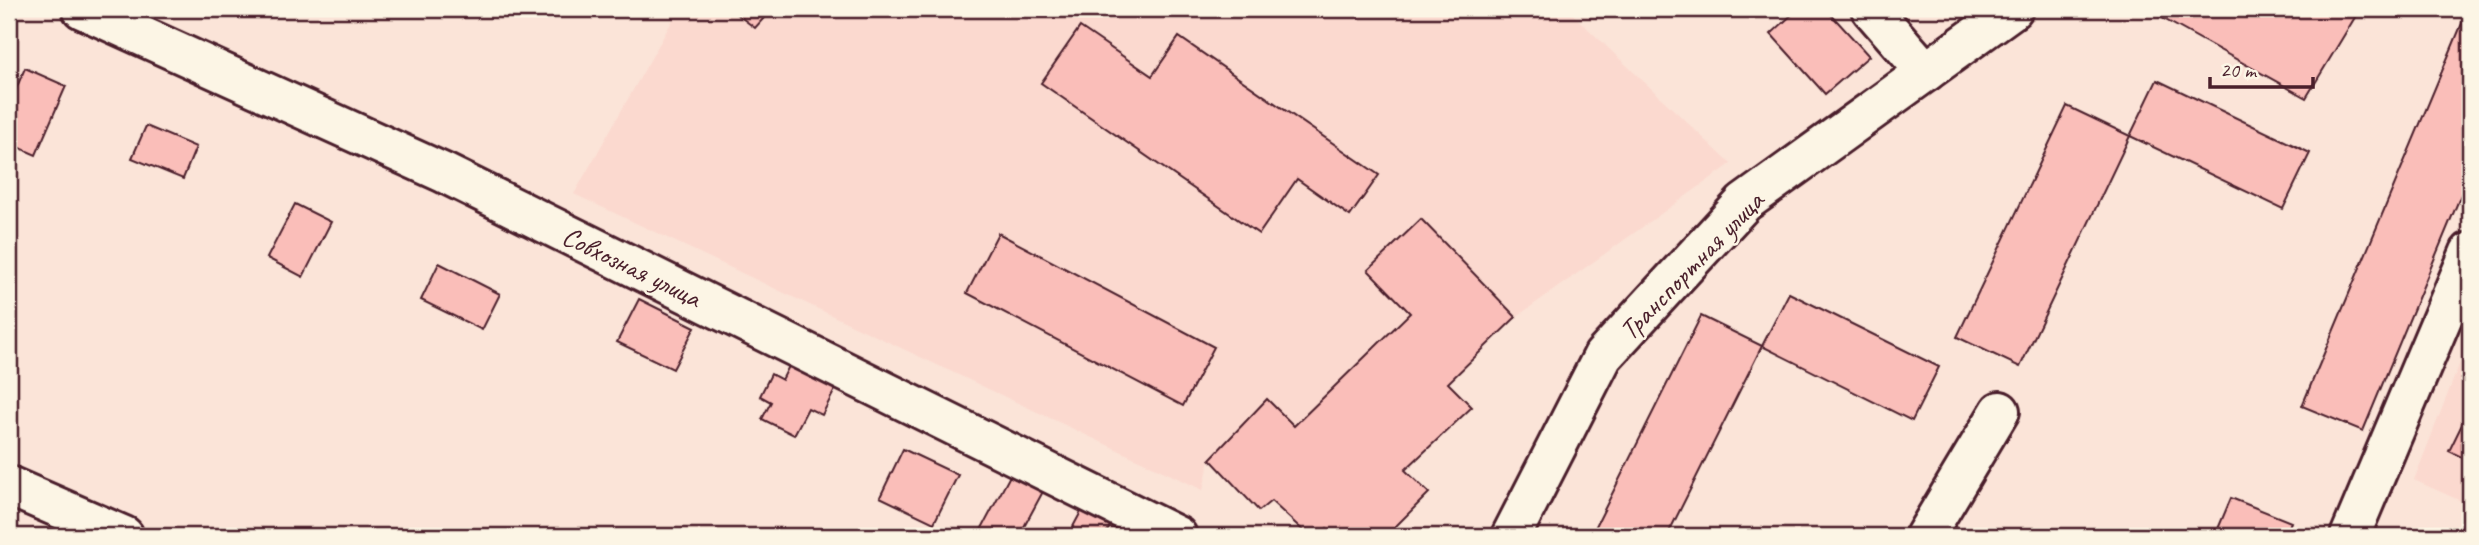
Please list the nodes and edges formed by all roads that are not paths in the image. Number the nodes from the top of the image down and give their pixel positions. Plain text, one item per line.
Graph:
1 (82, 9) edge
2 (1871, 9) edge
3 (2013, 9) edge
4 (1926, 72) junction
5 (2470, 252) edge
6 (2000, 411) dead end
7 (9, 486) edge
8 (124, 536) edge
9 (1177, 536) edge
10 (1510, 536) edge
11 (1925, 536) edge
12 (2350, 536) edge

1 - 9 street, Совхозная улица
2 - 4 street
3 - 4 street, Транспортная улица
4 - 10 street, Транспортная улица
5 - 12 street
6 - 11 street
7 - 8 street

